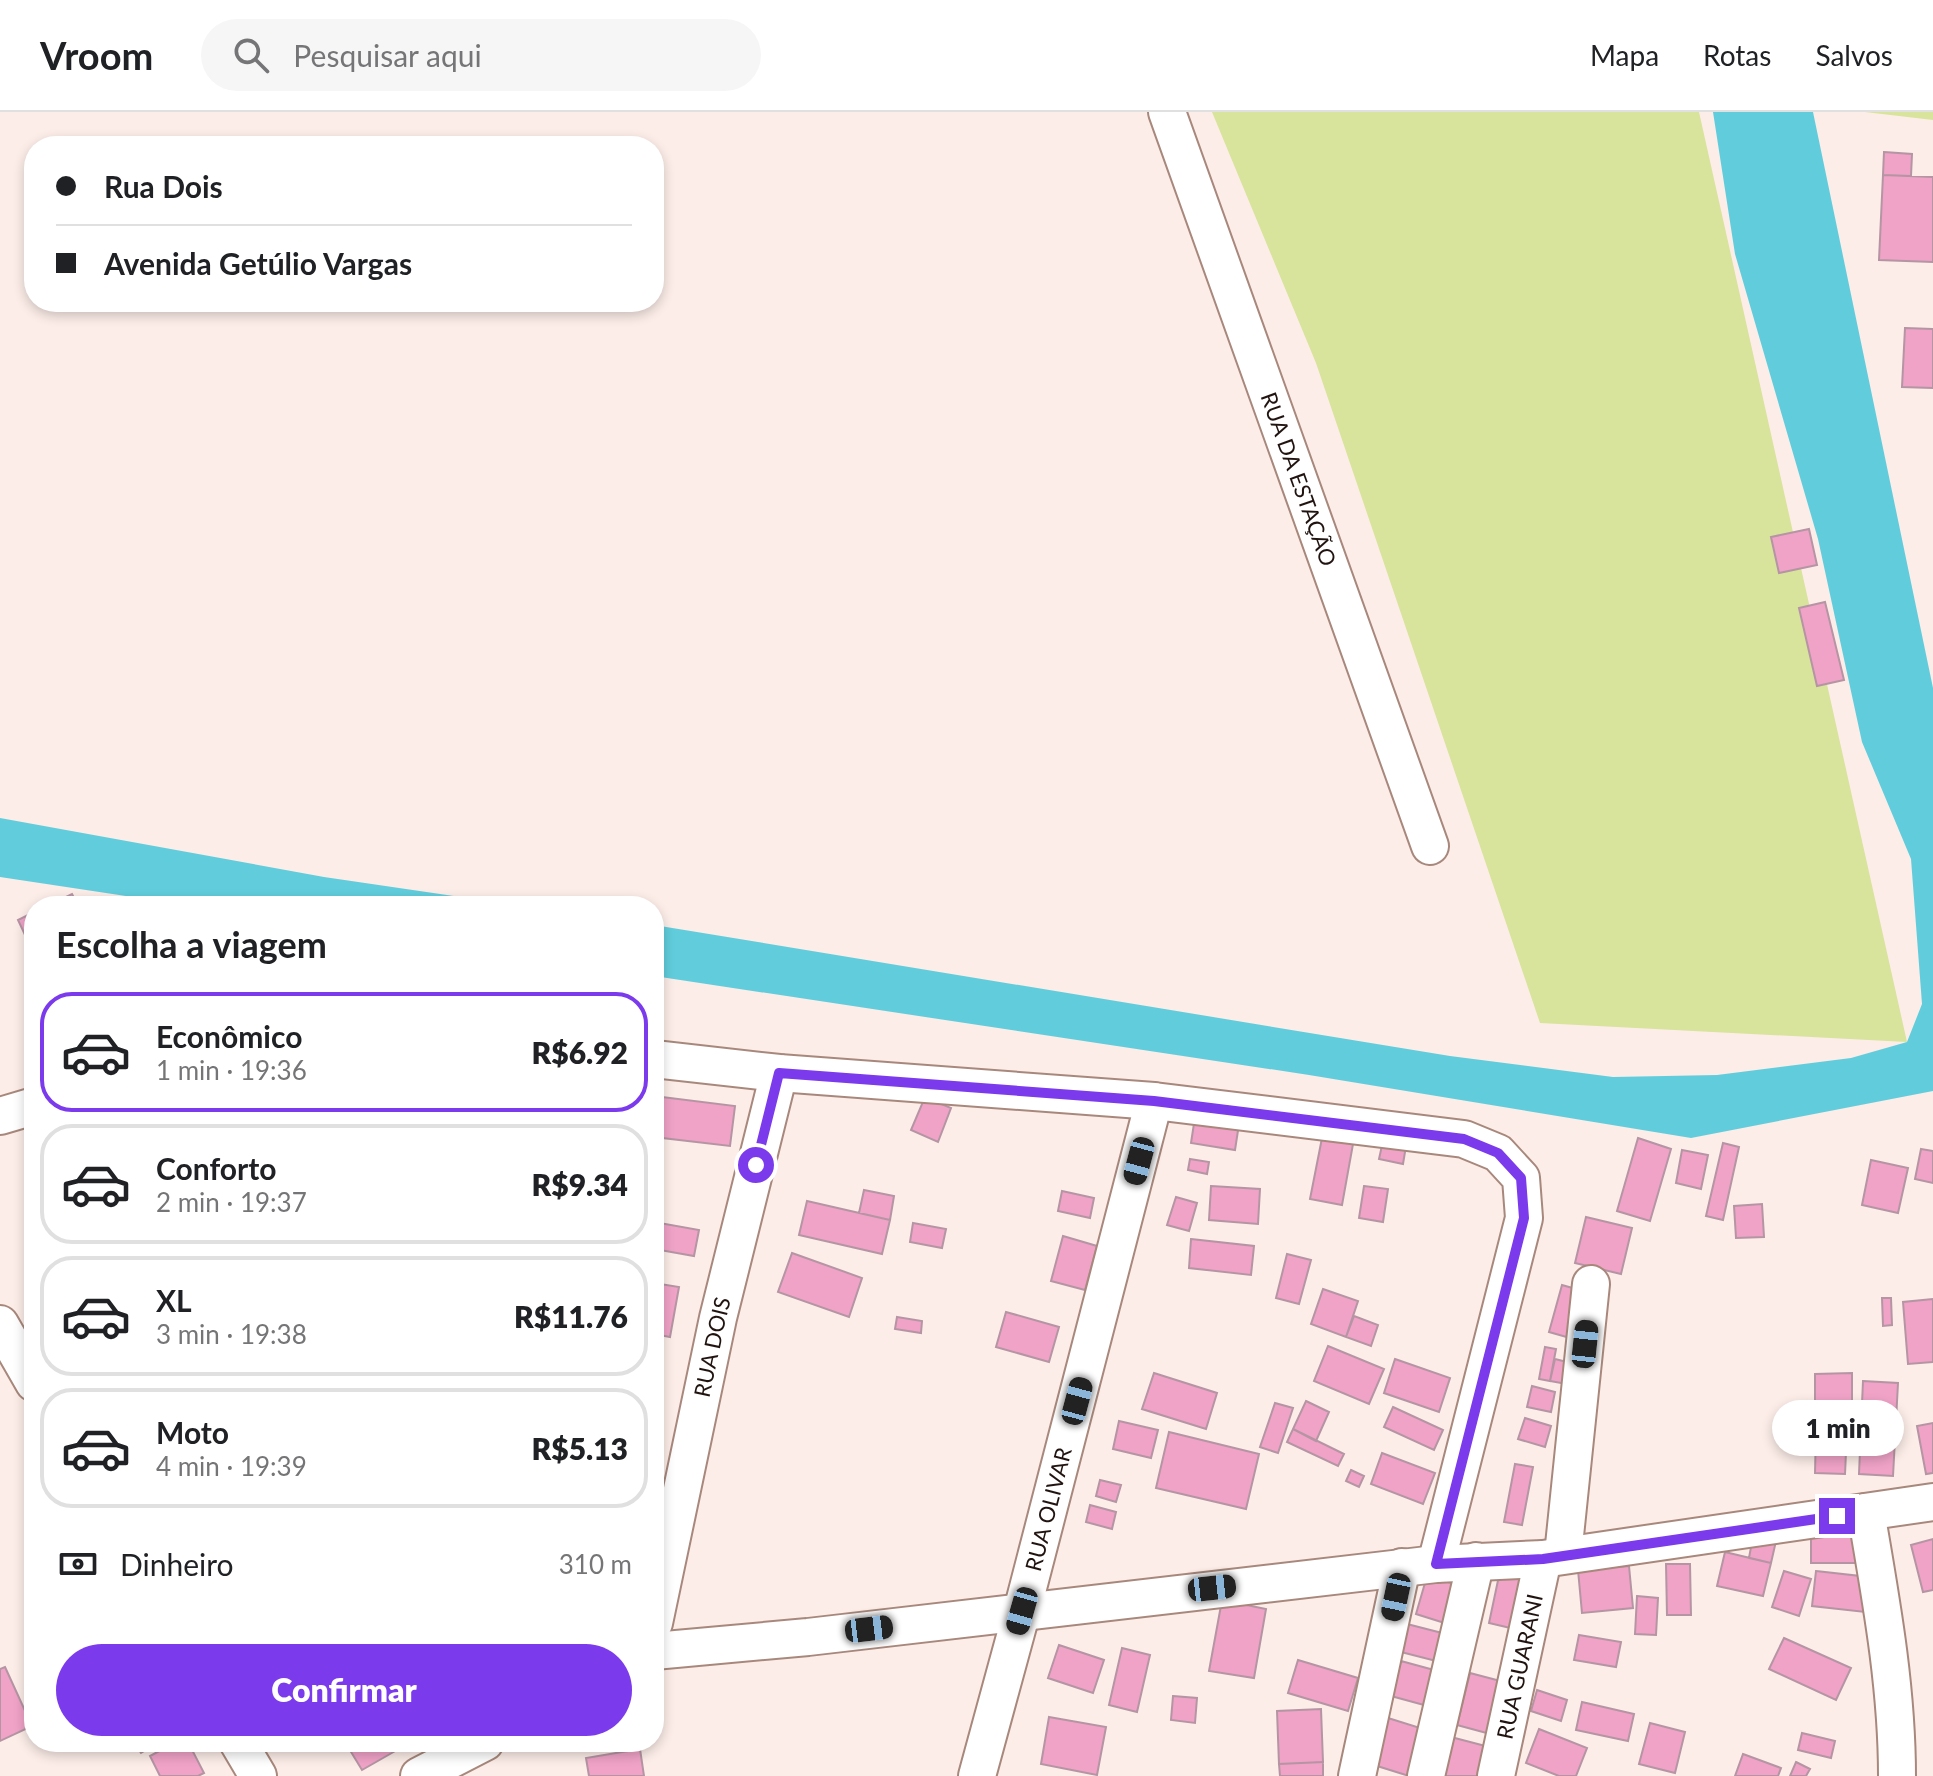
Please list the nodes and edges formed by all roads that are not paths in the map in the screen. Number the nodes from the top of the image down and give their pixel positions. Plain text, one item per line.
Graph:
1 (1167, 112) edge
2 (1430, 846) dead end
3 (664, 1060) edge
4 (779, 1073) junction
5 (1154, 1101) junction
6 (24, 1109) edge
7 (0, 1116) edge
8 (1591, 1284) dead end
9 (0, 1324) edge
10 (24, 1366) edge
11 (1933, 1502) edge
12 (1866, 1512) junction
13 (1553, 1557) junction
14 (1476, 1561) junction
15 (1419, 1565) junction
16 (664, 1575) edge
17 (1022, 1611) junction
18 (664, 1650) edge
19 (244, 1752) edge
20 (466, 1752) edge
21 (258, 1776) edge
22 (419, 1776) edge
23 (977, 1776) edge
24 (1357, 1776) edge
25 (1426, 1776) edge
26 (1496, 1776) edge
27 (1897, 1776) edge

1 - 2 street, RUA DA ESTAÇÃO
3 - 4 street
4 - 5 street
4 - 16 street, RUA DOIS
5 - 15 street
5 - 17 street, RUA OLIVAR
6 - 7 street
8 - 13 street, RUA GUARANI
9 - 10 street
11 - 12 street
12 - 13 street
12 - 27 street
13 - 14 street
13 - 26 street, RUA GUARANI
14 - 15 street
14 - 25 street
15 - 17 street
15 - 24 street
17 - 18 street
17 - 23 street, RUA OLIVAR
19 - 21 street
20 - 22 street

